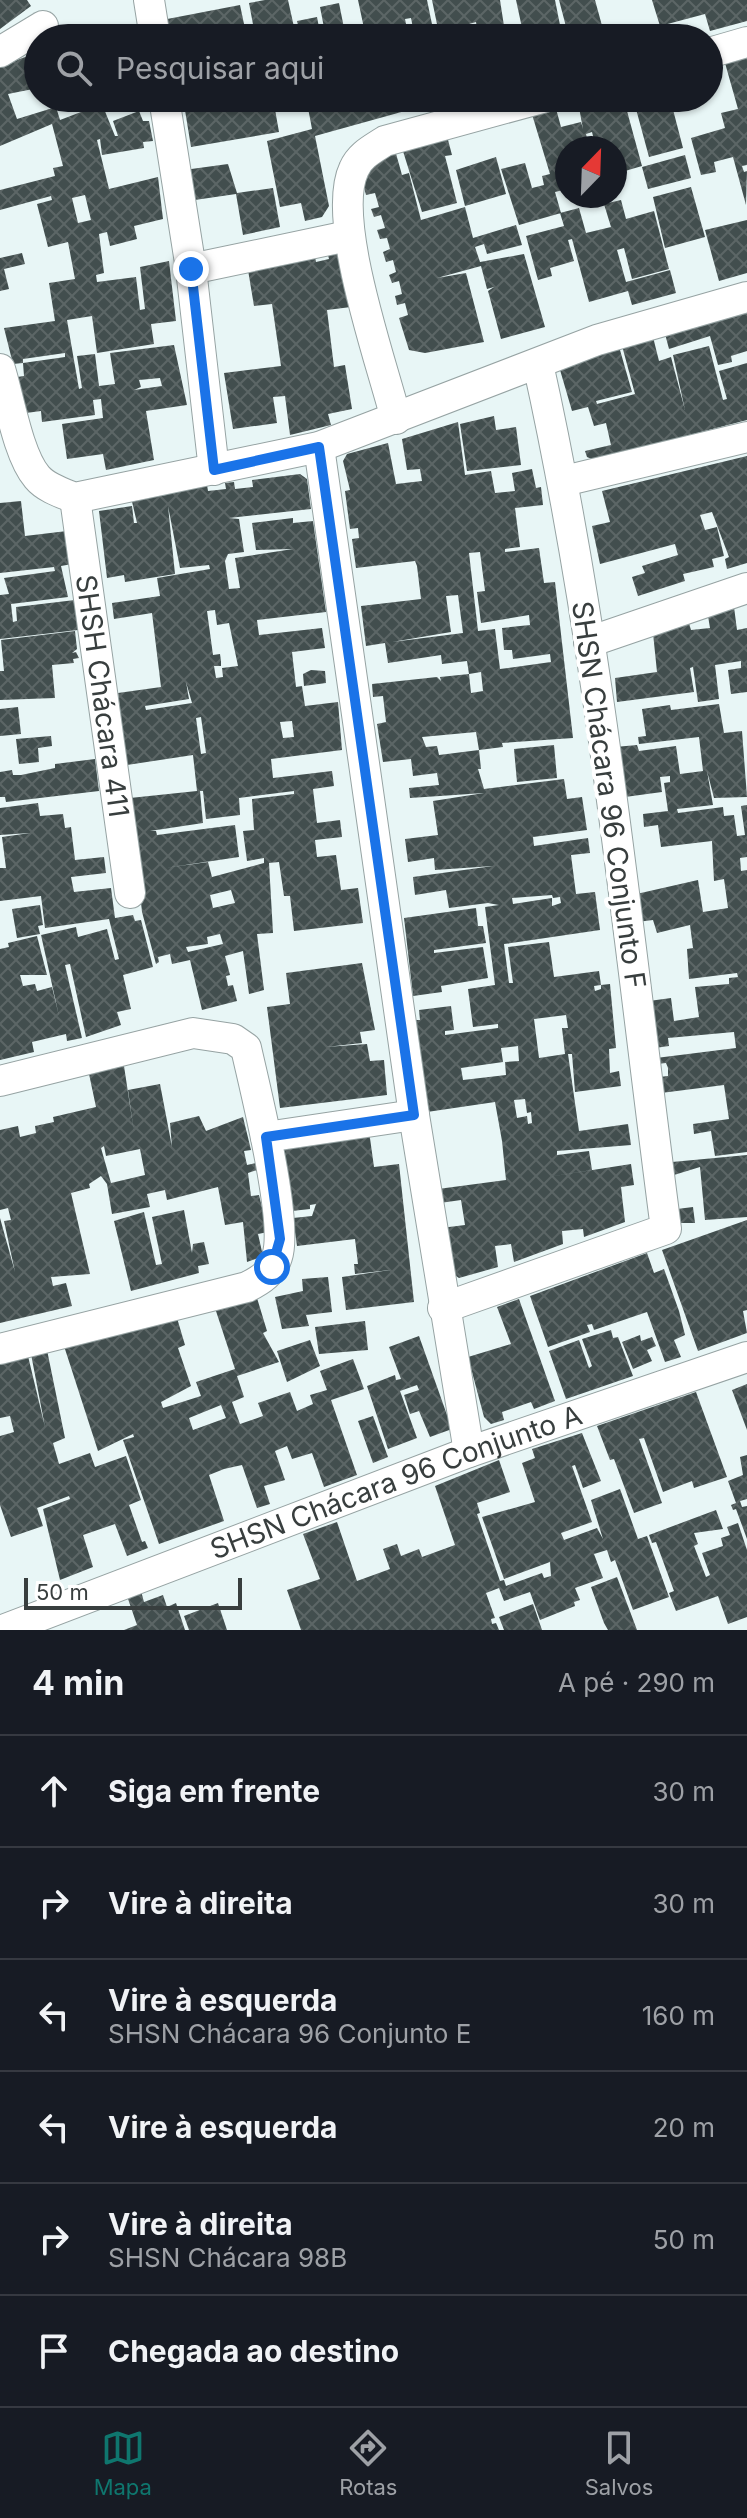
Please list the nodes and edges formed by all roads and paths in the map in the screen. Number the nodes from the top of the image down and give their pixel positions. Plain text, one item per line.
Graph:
1 (149, 0) edge
2 (153, 24) edge
3 (24, 37) edge
4 (747, 42) edge
5 (723, 49) edge
6 (0, 52) edge
7 (166, 112) edge
8 (491, 112) edge
9 (348, 236) junction
10 (191, 269) junction
11 (747, 297) edge
12 (538, 364) junction
13 (0, 369) edge
14 (396, 419) junction
15 (747, 437) edge
16 (319, 447) junction
17 (214, 470) junction
18 (564, 481) junction
19 (75, 498) junction
20 (747, 588) edge
21 (589, 642) junction
22 (130, 893) dead end
23 (0, 1081) edge
24 (414, 1115) junction
25 (266, 1137) junction
26 (443, 1308) junction
27 (0, 1349) edge
28 (747, 1357) edge
29 (469, 1452) junction
30 (3, 1630) edge

1 - 2 street
3 - 6 street
4 - 5 street
7 - 10 street
8 - 9 street
9 - 10 street
9 - 14 street
10 - 17 street
11 - 12 street
12 - 14 street
12 - 18 street, SHSN Chácara 96 Conjunto F
13 - 19 street
14 - 16 street
15 - 18 street
16 - 17 street
16 - 24 street
17 - 19 street
18 - 21 street, SHSN Chácara 96 Conjunto F
19 - 22 street, SHSH Chácara 411
20 - 21 street
21 - 26 street, SHSN Chácara 96 Conjunto F
23 - 25 street
24 - 25 street
24 - 26 street
25 - 27 street
26 - 29 street
28 - 29 street, SHSN Chácara 96 Conjunto A
29 - 30 street, SHSN Chácara 96 Conjunto A

